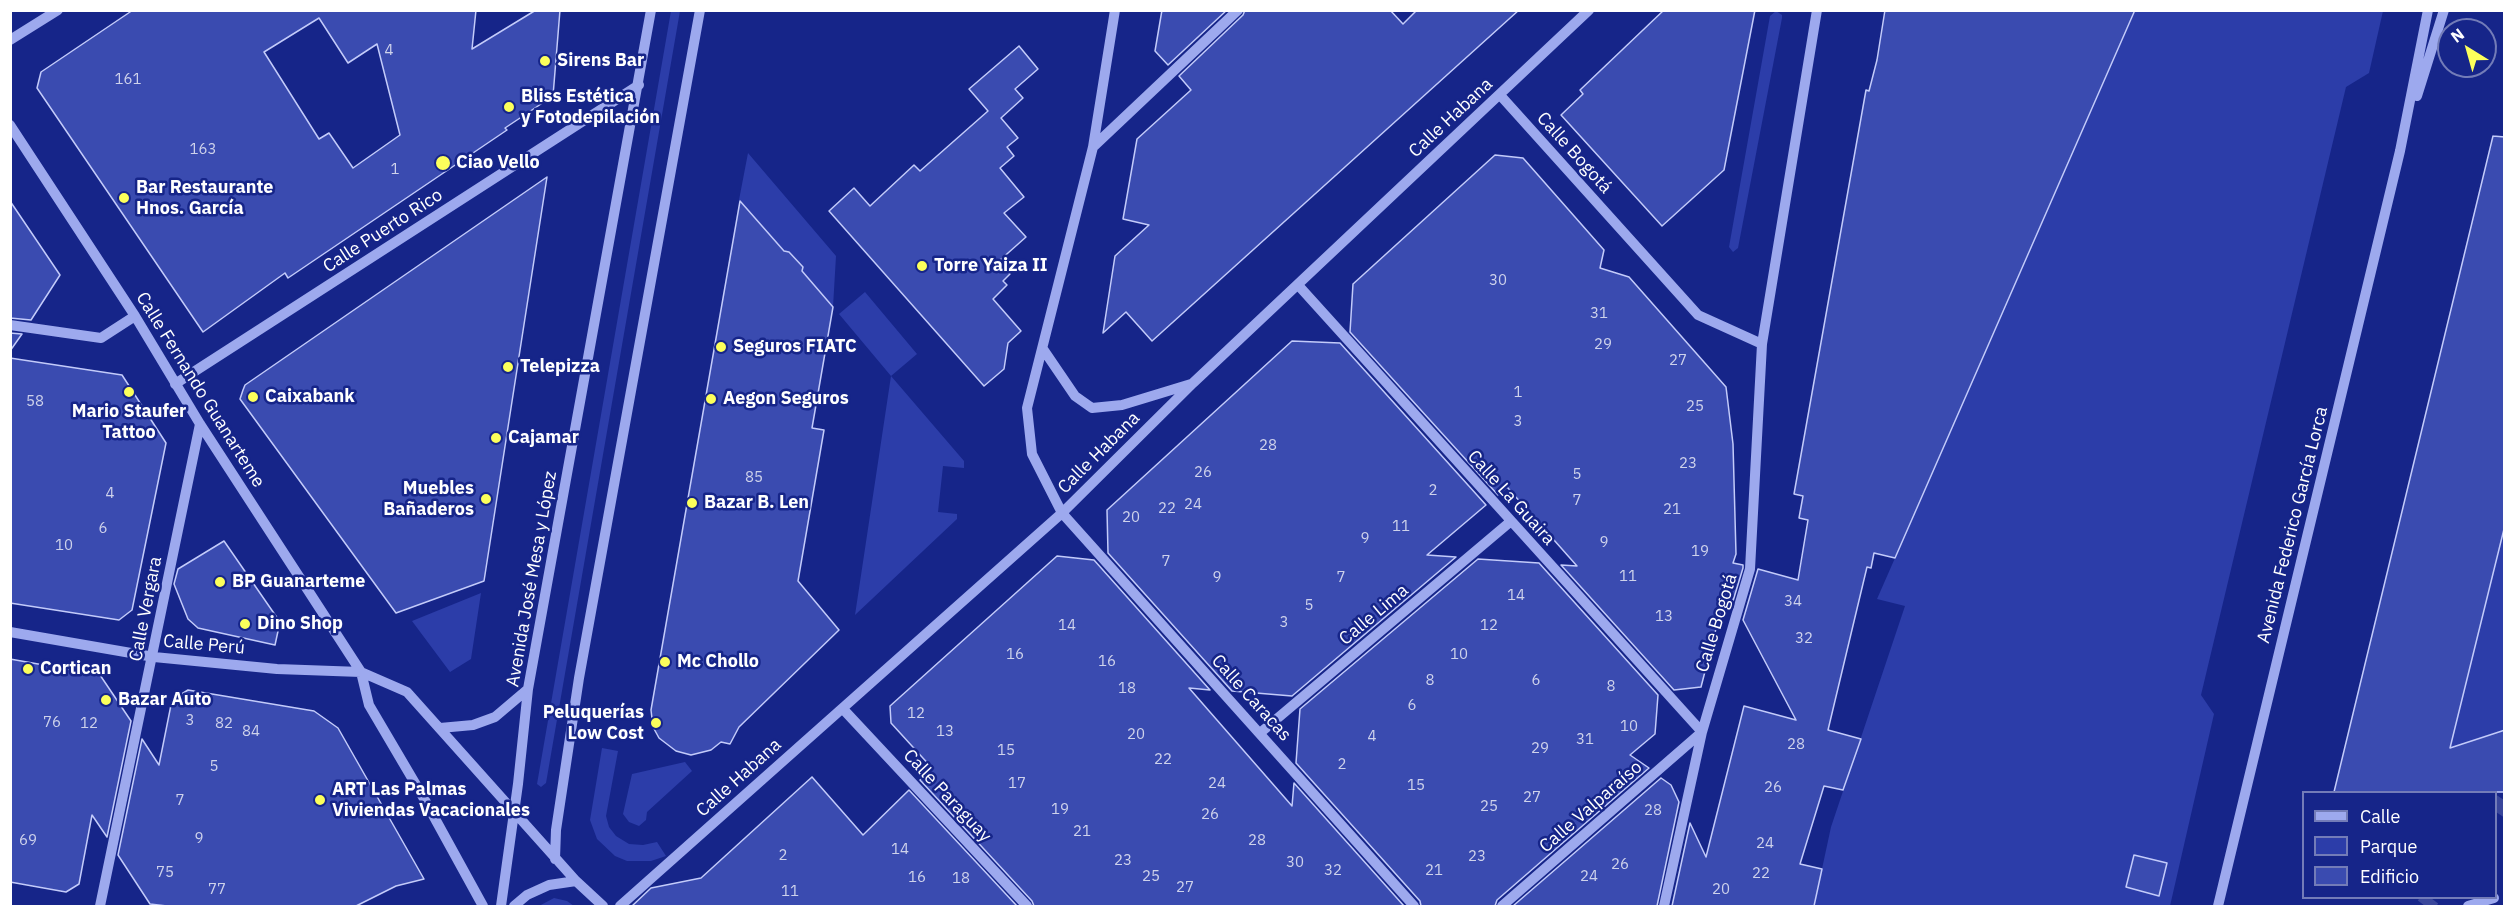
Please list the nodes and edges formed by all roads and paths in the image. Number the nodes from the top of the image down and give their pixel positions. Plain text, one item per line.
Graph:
1 (58, 10) edge
2 (651, 10) edge
3 (700, 10) edge
4 (1115, 10) edge
5 (1238, 10) edge
6 (1589, 10) edge
7 (1817, 10) edge
8 (2428, 10) edge
9 (2444, 10) edge
10 (10, 40) edge
11 (639, 85) junction
12 (1500, 95) junction
13 (10, 125) edge
14 (1093, 147) junction
15 (2400, 151) junction
16 (1298, 285) junction
17 (135, 316) junction
18 (10, 325) edge
19 (1762, 344) junction
20 (1043, 349) junction
21 (1193, 383) junction
22 (175, 384) junction
23 (200, 424) junction
24 (1062, 513) junction
25 (1510, 522) junction
26 (10, 632) edge
27 (154, 657) junction
28 (361, 672) junction
29 (528, 689) junction
30 (843, 709) junction
31 (440, 728) junction
32 (1701, 732) junction
33 (1260, 733) junction
34 (515, 813) junction
35 (555, 859) junction
36 (576, 881) junction
37 (2489, 899) edge
38 (100, 906) edge
39 (483, 906) edge
40 (501, 906) edge
41 (514, 906) edge
42 (603, 906) edge
43 (620, 906) edge
44 (1027, 906) edge
45 (1414, 906) edge
46 (1502, 906) edge
47 (1664, 906) edge
48 (2218, 906) edge
49 (2468, 906) edge

1 - 10 street
2 - 11 street, Avenida José Mesa y López
3 - 35 street
4 - 14 street, Calle Caracas
5 - 14 street
6 - 12 street, Calle Habana
7 - 19 street, Calle Bogotá
8 - 15 street, Avenida Federico García Lorca
9 - 15 street, Avenida Federico García Lorca
11 - 22 street, Calle Puerto Rico
11 - 29 street, Avenida José Mesa y López
12 - 16 street, Calle Habana
12 - 19 street, Calle Bogotá
13 - 17 street, Calle Fernando Guanarteme
14 - 20 street, Calle Caracas
15 - 48 street, Avenida Federico García Lorca
16 - 21 street, Calle Habana
16 - 25 street, Calle La Guaira
17 - 18 street
17 - 22 street, Calle Fernando Guanarteme
19 - 32 street, Calle Bogotá
20 - 21 street
20 - 24 street, Calle Caracas
21 - 24 street, Calle Habana
22 - 23 street, Calle Fernando Guanarteme
23 - 27 street, Calle Vergara
23 - 28 street, Calle Fernando Guanarteme
24 - 30 street, Calle Habana
24 - 33 street, Calle Caracas
25 - 32 street, Calle La Guaira
25 - 33 street, Calle Lima
26 - 27 street, Calle Perú
27 - 28 street, Calle Perú
27 - 38 street, Calle Vergara
28 - 31 street
28 - 39 street
29 - 31 street
29 - 34 street, Avenida José Mesa y López
30 - 43 street, Calle Habana
30 - 44 street, Calle Paraguay
31 - 34 street
32 - 46 street, Calle Valparaíso
32 - 47 street, Calle Bogotá
33 - 45 street, Calle Caracas
34 - 35 street
34 - 40 street, Avenida José Mesa y López
35 - 36 street
36 - 41 street
36 - 42 street
37 - 49 street

